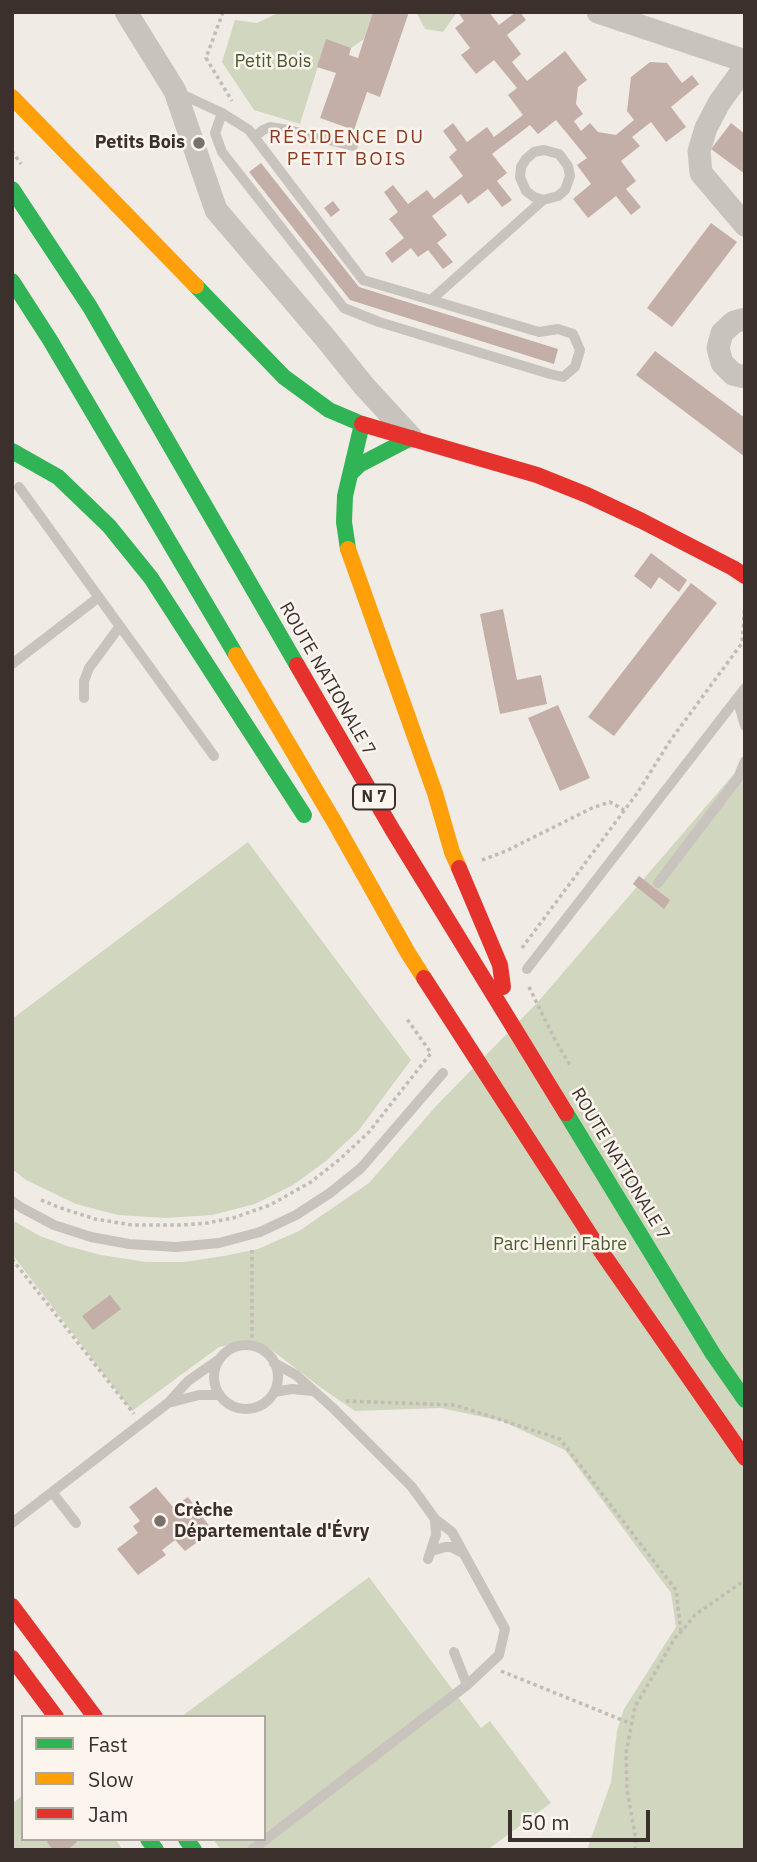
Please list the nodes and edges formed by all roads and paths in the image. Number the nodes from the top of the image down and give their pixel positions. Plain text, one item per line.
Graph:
1 (126, 12) edge
2 (223, 12) edge
3 (598, 12) edge
4 (745, 61) edge
5 (745, 67) edge
6 (175, 91) junction
7 (12, 97) edge
8 (222, 113) junction
9 (252, 134) junction
10 (353, 146) dead end
11 (12, 151) edge
12 (26, 172) dead end
13 (12, 189) edge
14 (543, 200) junction
15 (745, 225) edge
16 (12, 281) edge
17 (431, 300) junction
18 (745, 319) edge
19 (745, 377) edge
20 (364, 386) junction
21 (362, 424) junction
22 (411, 438) junction
23 (12, 450) edge
24 (351, 473) junction
25 (19, 487) dead end
26 (745, 576) edge
27 (99, 597) junction
28 (745, 602) edge
29 (120, 626) junction
30 (15, 656) edge
31 (745, 688) edge
32 (84, 698) dead end
33 (737, 698) junction
34 (745, 726) edge
35 (214, 756) dead end
36 (745, 761) edge
37 (624, 810) junction
38 (312, 827) dead end
39 (482, 860) dead end
40 (658, 883) dead end
41 (371, 919) dead end
42 (518, 952) dead end
43 (408, 953) junction
44 (526, 974) joint
45 (507, 1017) junction
46 (407, 1019) dead end
47 (574, 1072) dead end
48 (443, 1073) dead end
49 (34, 1196) dead end
50 (12, 1201) edge
51 (251, 1234) junction
52 (12, 1259) edge
53 (252, 1345) junction
54 (218, 1360) junction
55 (274, 1363) junction
56 (313, 1391) junction
57 (274, 1392) junction
58 (219, 1395) junction
59 (323, 1400) junction
60 (745, 1400) edge
61 (168, 1403) junction
62 (141, 1423) junction
63 (745, 1458) edge
64 (52, 1492) junction
65 (435, 1519) junction
66 (12, 1522) edge
67 (76, 1523) dead end
68 (463, 1553) junction
69 (745, 1580) edge
70 (12, 1606) edge
71 (681, 1632) junction
72 (454, 1652) dead end
73 (12, 1658) edge
74 (487, 1665) junction
75 (467, 1685) junction
76 (55, 1715) edge
77 (94, 1715) edge
78 (632, 1724) junction
79 (266, 1839) edge
80 (635, 1850) edge

1 - 6 street
2 - 9 path
3 - 4 street
5 - 15 street
6 - 8 lane
6 - 20 street
7 - 21 main road
8 - 9 lane
8 - 17 lane
9 - 10 lane
9 - 17 lane
11 - 12 path
13 - 45 main road, ROUTE NATIONALE 7 / N 7
14 - 14 lane
14 - 17 lane
16 - 43 main road, N 7
18 - 19 street
20 - 21 street
20 - 22 street
21 - 22 main road
21 - 24 main road
22 - 24 main road
22 - 26 main road
23 - 38 main road
24 - 45 main road
25 - 27 lane
27 - 29 lane
27 - 30 lane
28 - 37 path
29 - 32 lane
29 - 35 lane
31 - 33 lane
33 - 34 lane
33 - 44 lane
36 - 40 lane
37 - 39 path
37 - 42 path
41 - 43 main road
43 - 63 main road, N 7
44 - 47 path
45 - 60 main road, ROUTE NATIONALE 7 / N 7
46 - 49 path
48 - 51 lane
50 - 51 lane
51 - 53 path
52 - 62 path
53 - 54 lane
53 - 55 lane
54 - 58 lane
54 - 61 lane
55 - 56 lane
55 - 57 lane
56 - 57 lane
56 - 59 lane
57 - 58 lane
58 - 61 lane
59 - 65 lane
59 - 71 path
61 - 62 lane
62 - 64 lane
64 - 66 lane
64 - 67 lane
65 - 68 lane
65 - 68 lane
68 - 74 lane
69 - 71 path
70 - 77 main road
71 - 78 path
72 - 75 lane
73 - 76 main road
74 - 75 lane
74 - 78 path
75 - 79 lane
78 - 80 path

